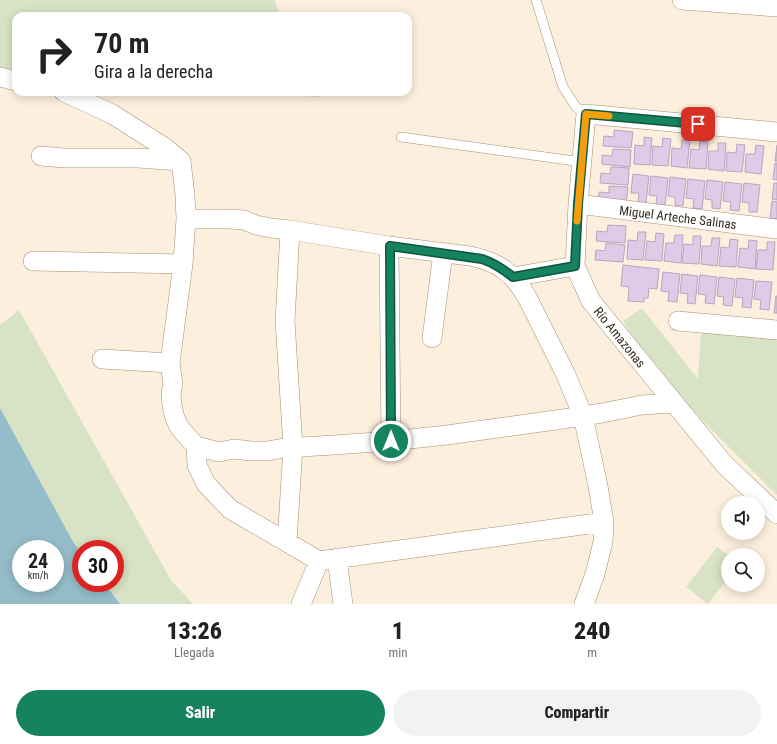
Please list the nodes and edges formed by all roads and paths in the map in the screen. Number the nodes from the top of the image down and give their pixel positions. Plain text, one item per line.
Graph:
1 (536, 0) edge
2 (682, 0) edge
3 (777, 7) edge
4 (0, 77) edge
5 (12, 79) edge
6 (73, 96) edge
7 (586, 114) junction
8 (777, 132) edge
9 (401, 137) dead end
10 (42, 156) dead end
11 (181, 161) junction
12 (582, 162) junction
13 (578, 204) junction
14 (186, 219) junction
15 (777, 229) edge
16 (290, 230) junction
17 (390, 246) junction
18 (443, 253) junction
19 (34, 261) dead end
20 (183, 264) junction
21 (575, 266) junction
22 (513, 277) junction
23 (678, 321) dead end
24 (777, 330) edge
25 (432, 338) dead end
26 (102, 359) dead end
27 (170, 363) junction
28 (674, 403) junction
29 (583, 416) junction
30 (391, 441) junction
31 (196, 446) junction
32 (293, 447) junction
33 (777, 514) edge
34 (604, 522) junction
35 (287, 542) junction
36 (328, 560) junction
37 (301, 604) edge
38 (343, 604) edge
39 (584, 604) edge

1 - 7 lane
2 - 3 street
4 - 5 street
6 - 11 street
7 - 8 street
7 - 12 street, Río Amazonas
9 - 12 lane
10 - 11 street
11 - 14 street
12 - 13 street, Río Amazonas
13 - 15 street, Miguel Arteche Salinas
13 - 21 street, Río Amazonas
14 - 16 street
14 - 20 street
16 - 17 street
16 - 32 street
17 - 18 street
17 - 30 street
18 - 22 street
18 - 25 street
19 - 20 street
20 - 27 street
21 - 22 street
21 - 28 street, Río Amazonas
22 - 29 street
23 - 24 street
26 - 27 street
27 - 31 street
28 - 29 street
28 - 33 street, Río Amazonas
29 - 30 street
29 - 34 street
30 - 32 street
31 - 32 street
31 - 35 street
32 - 35 street
34 - 36 street
34 - 39 street
35 - 36 street
36 - 37 street
36 - 38 street

